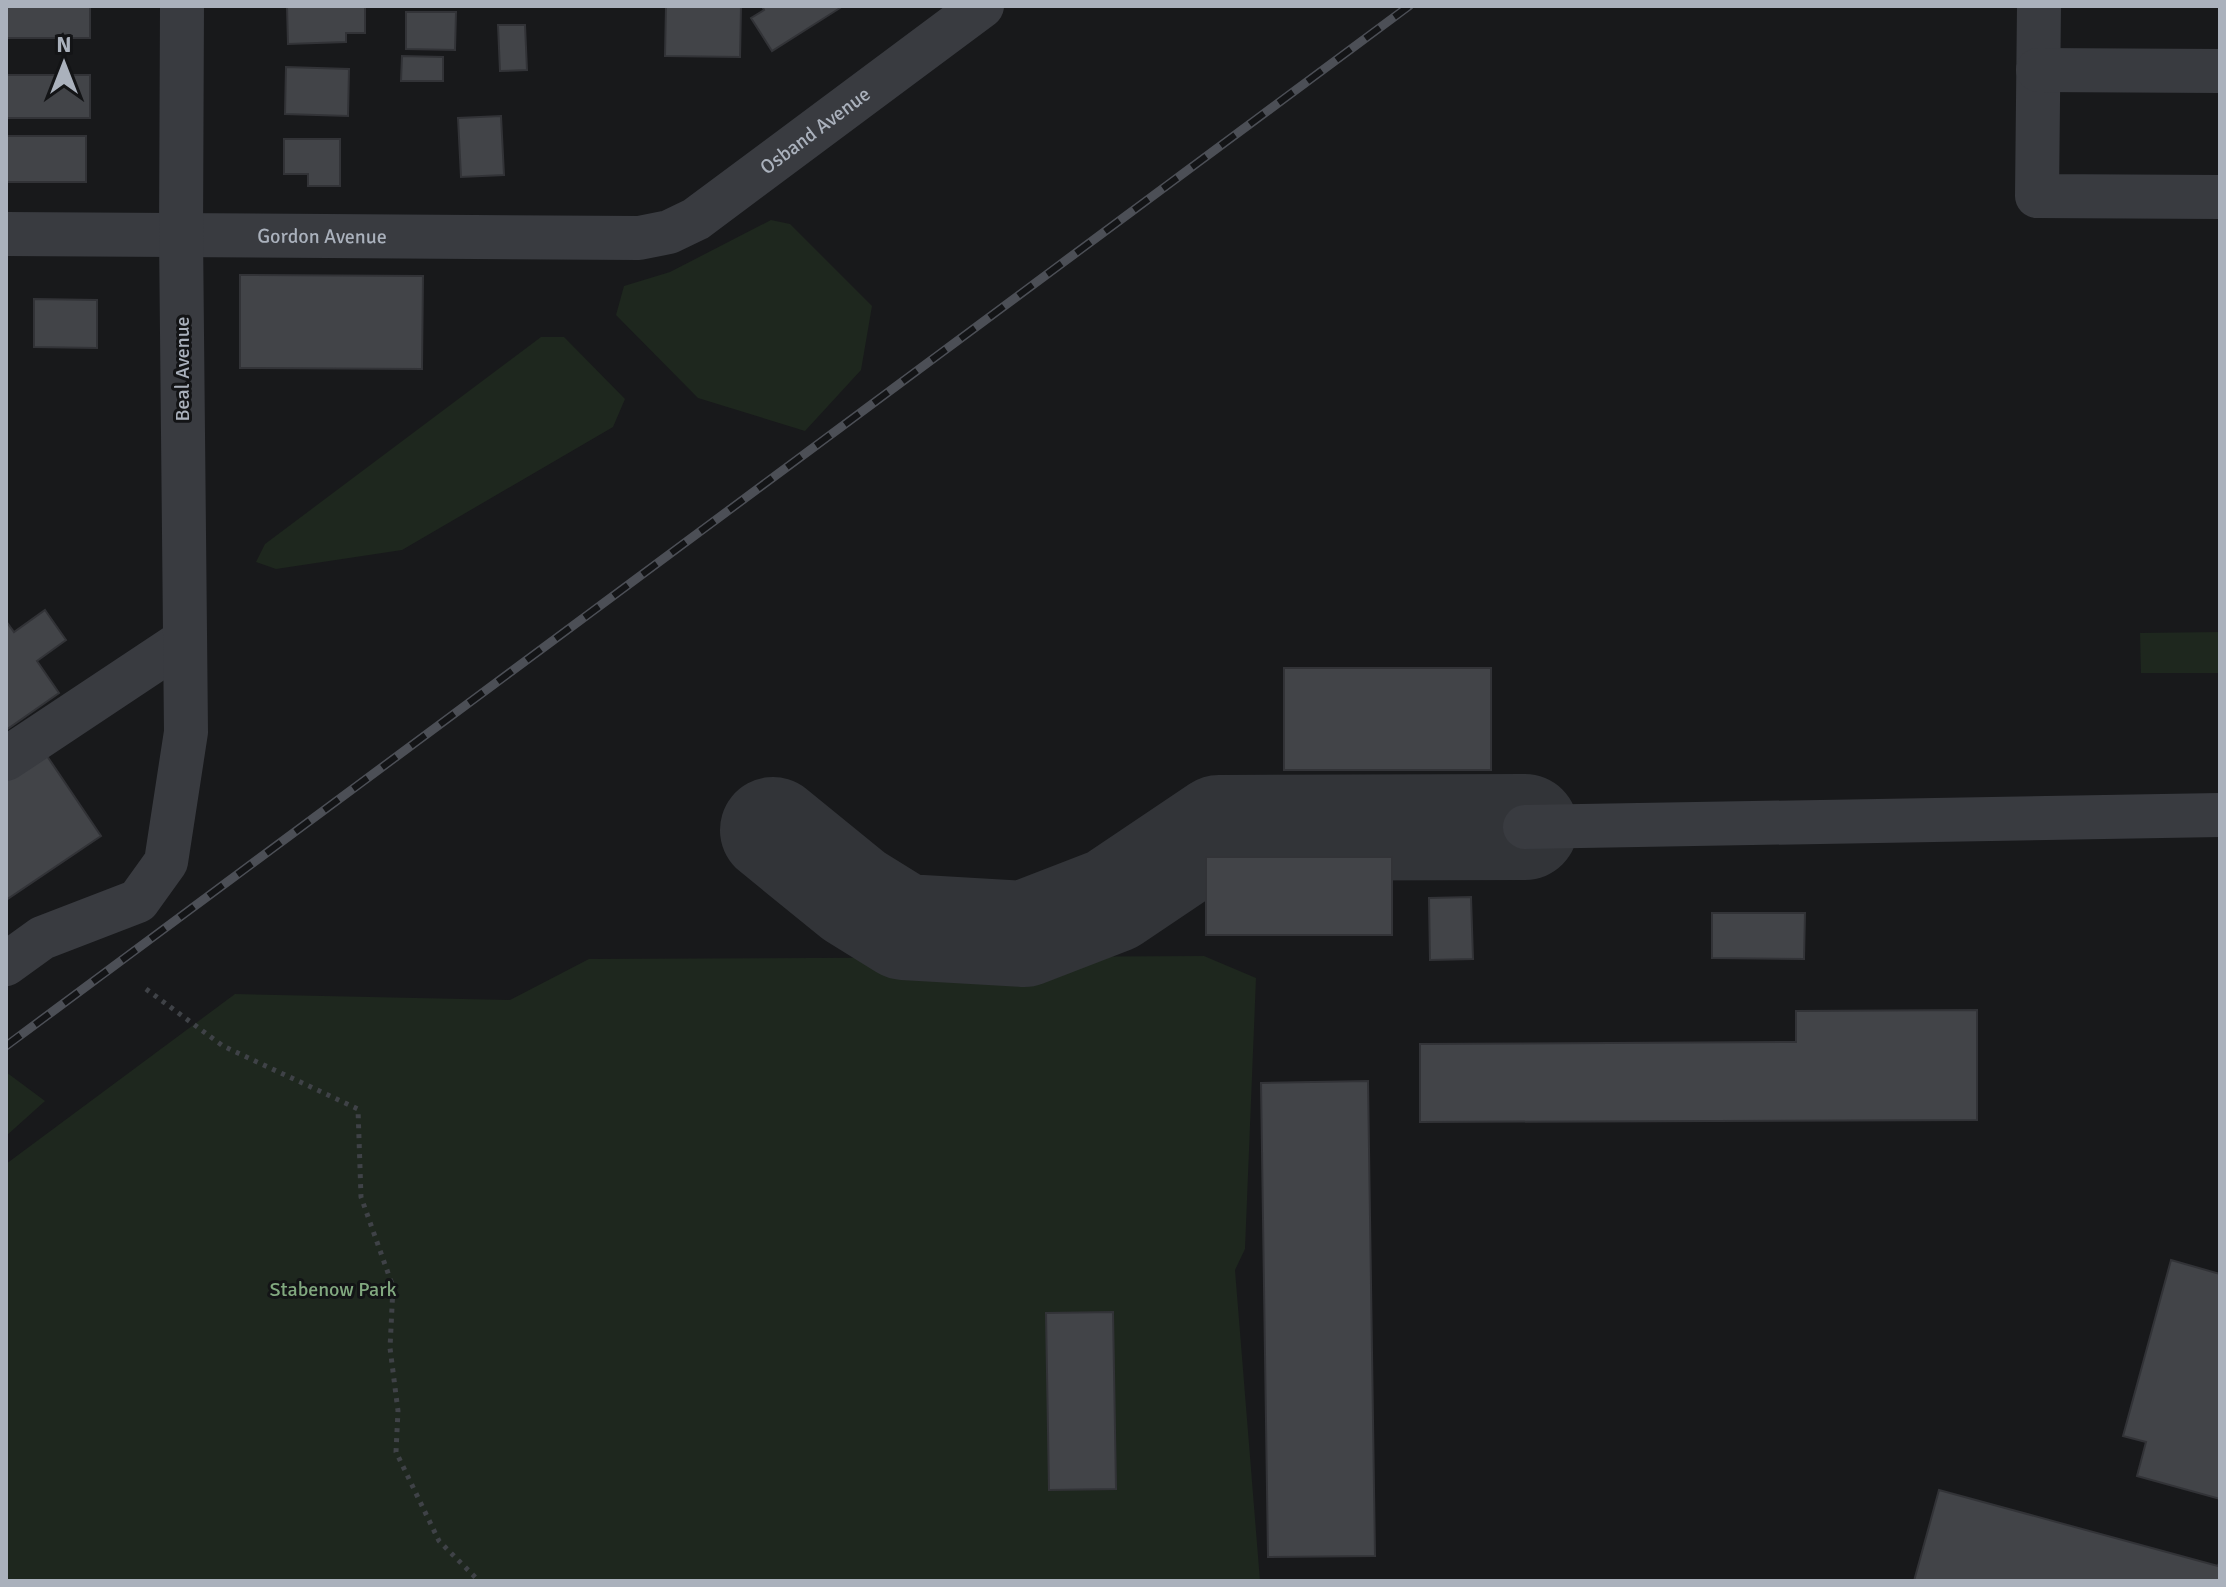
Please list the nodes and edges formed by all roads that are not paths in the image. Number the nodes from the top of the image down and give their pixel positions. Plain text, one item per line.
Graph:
1 (182, 6) edge
2 (982, 6) edge
3 (2039, 6) edge
4 (2038, 70) junction
5 (2220, 71) edge
6 (2220, 197) edge
7 (6, 234) edge
8 (181, 234) junction
9 (639, 238) joint
10 (185, 640) junction
11 (6, 759) edge
12 (2220, 815) edge
13 (1525, 827) dead end
14 (6, 964) edge

1 - 8 street, Beal Avenue
2 - 9 street, Osband Avenue
3 - 4 street
4 - 5 street
4 - 6 street
7 - 8 street, Gordon Avenue
8 - 9 street, Gordon Avenue
8 - 10 street, Beal Avenue
10 - 11 street
10 - 14 street, Beal Avenue
12 - 13 street

